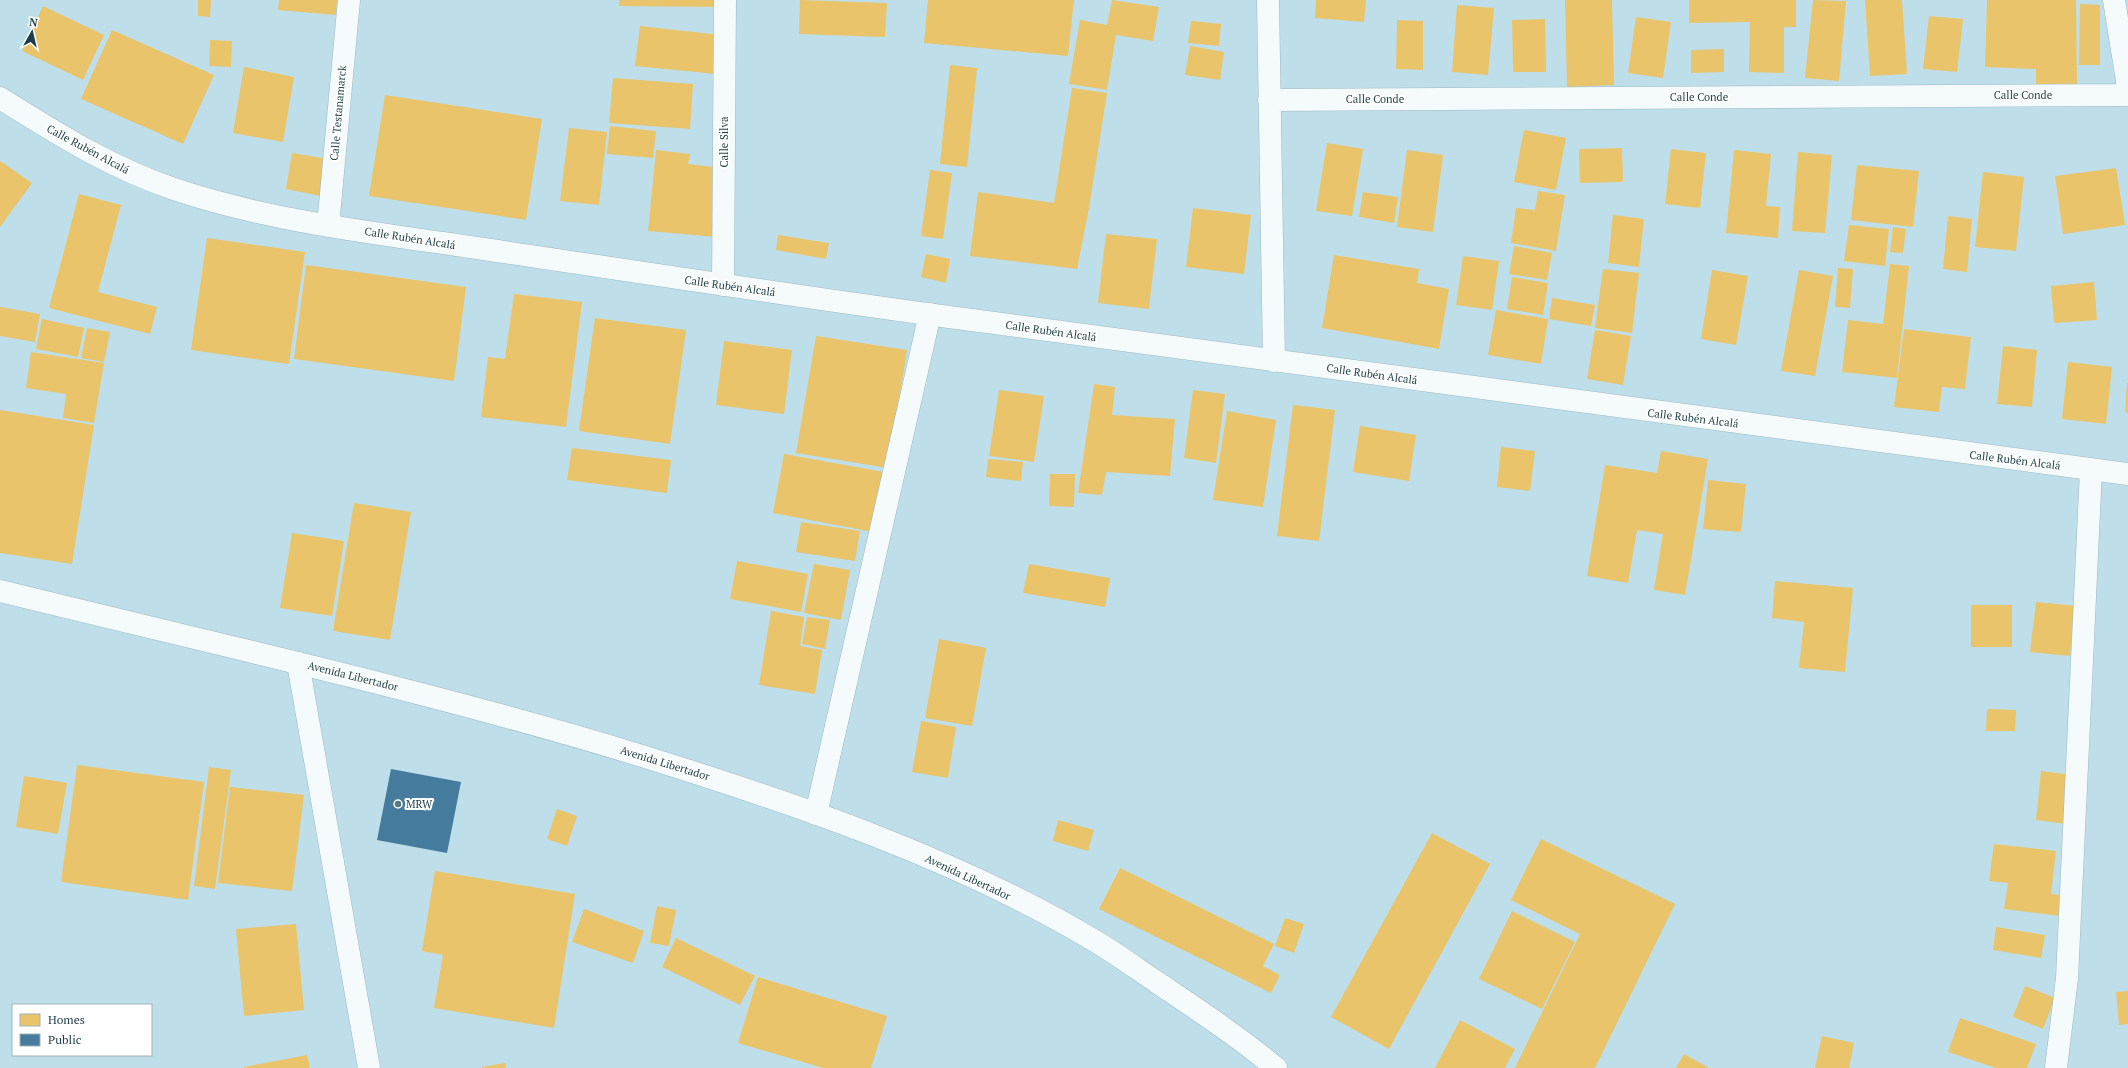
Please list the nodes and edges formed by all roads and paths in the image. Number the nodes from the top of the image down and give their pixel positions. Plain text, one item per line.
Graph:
1 (348, 0) edge
2 (725, 0) edge
3 (1268, 0) edge
4 (2114, 0) edge
5 (2128, 87) edge
6 (2128, 95) edge
7 (0, 98) edge
8 (1269, 100) junction
9 (328, 226) junction
10 (723, 285) junction
11 (930, 314) junction
12 (1274, 361) junction
13 (2091, 470) junction
14 (2128, 474) edge
15 (0, 591) edge
16 (298, 663) junction
17 (816, 814) junction
18 (369, 1068) edge
19 (1276, 1068) edge
20 (2056, 1068) edge

1 - 9 main road, Calle Testanamarck
2 - 10 main road, Calle Silva
3 - 8 main road
4 - 5 main road
6 - 8 main road, Calle Conde
7 - 9 main road, Calle Rubén Alcalá
8 - 12 main road
9 - 10 main road, Calle Rubén Alcalá
10 - 11 main road, Calle Rubén Alcalá
11 - 12 main road, Calle Rubén Alcalá
11 - 17 main road
12 - 13 main road, Calle Rubén Alcalá
13 - 14 main road, Calle Rubén Alcalá
13 - 20 main road
15 - 16 main road, Avenida Libertador
16 - 17 main road, Avenida Libertador
16 - 18 main road
17 - 19 main road, Avenida Libertador

